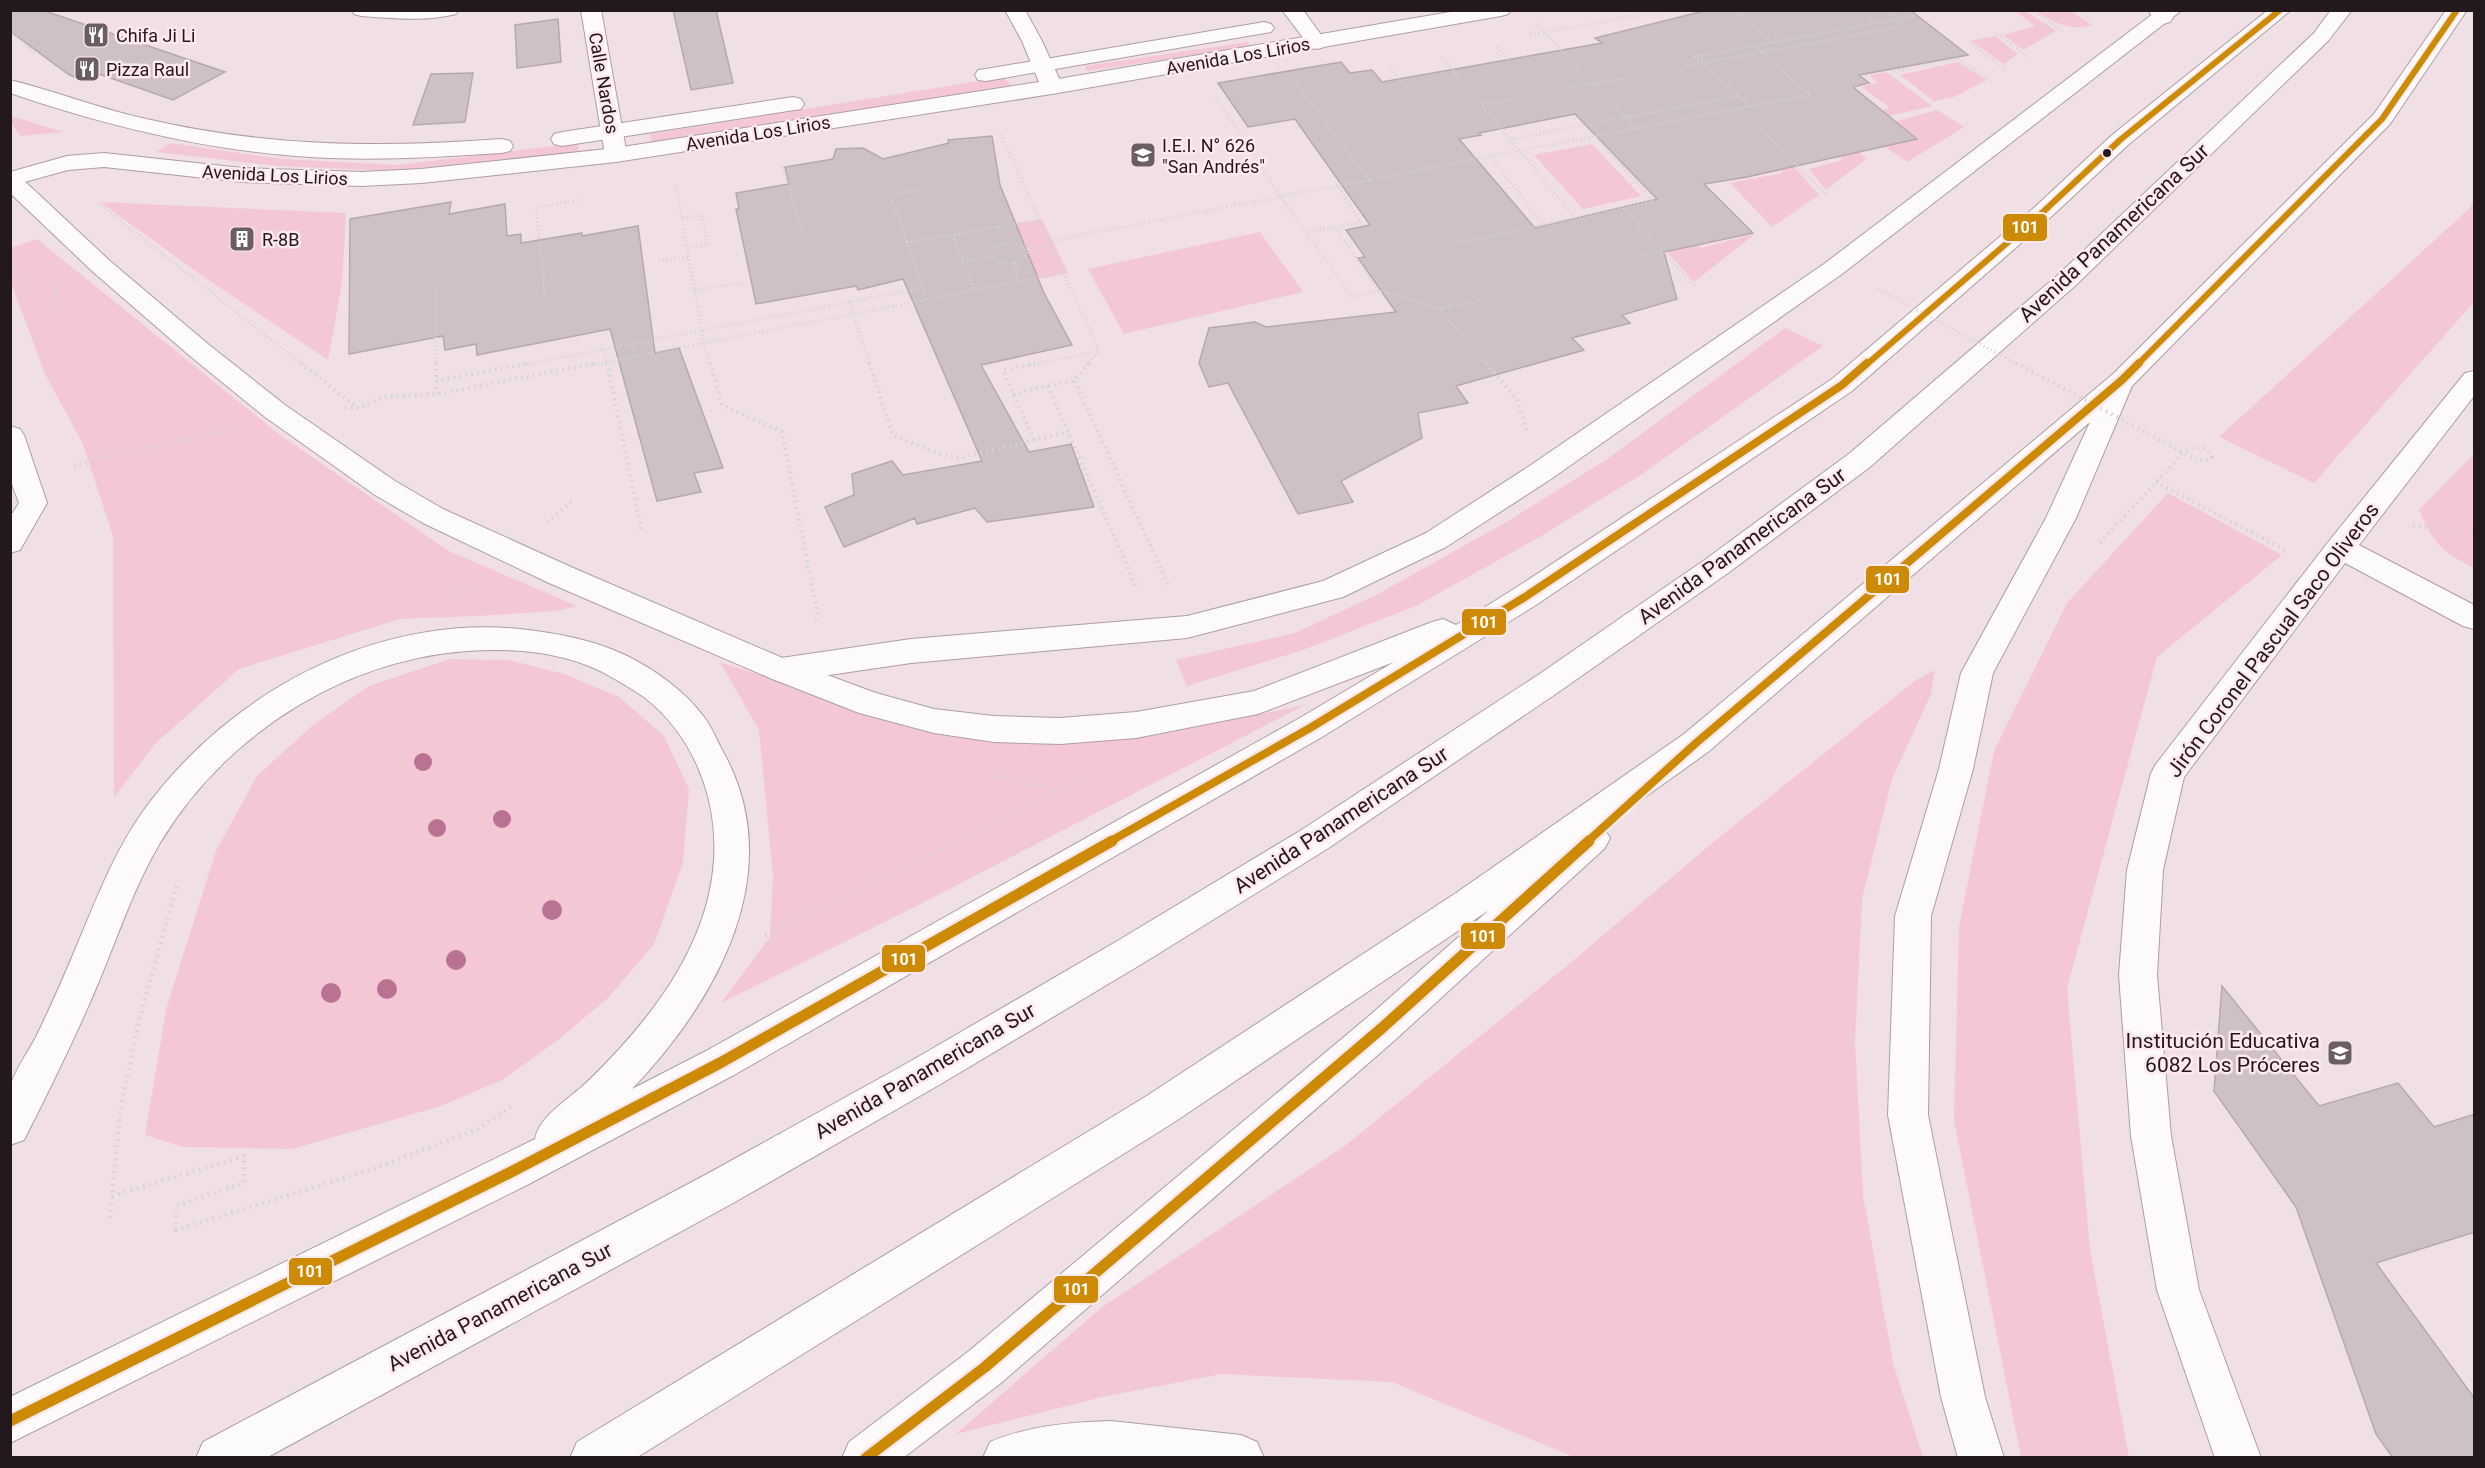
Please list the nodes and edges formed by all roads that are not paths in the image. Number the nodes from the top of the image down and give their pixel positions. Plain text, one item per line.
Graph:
1 (361, 10) edge
2 (449, 10) edge
3 (591, 10) edge
4 (1016, 10) edge
5 (1501, 10) edge
6 (2281, 10) edge
7 (2342, 10) edge
8 (2457, 10) edge
9 (2164, 13) edge
10 (1347, 15) dead end
11 (1297, 17) edge
12 (1317, 43) junction
13 (1042, 65) junction
14 (967, 78) dead end
15 (10, 86) edge
16 (1052, 87) junction
17 (814, 101) dead end
18 (613, 132) junction
19 (616, 155) junction
20 (10, 179) edge
21 (2475, 379) edge
22 (2122, 380) junction
23 (10, 435) edge
24 (10, 543) edge
25 (2331, 559) junction
26 (1525, 597) junction
27 (2475, 618) edge
28 (781, 670) junction
29 (1696, 743) junction
30 (10, 1127) edge
31 (513, 1171) junction
32 (10, 1421) edge
33 (219, 1458) edge
34 (593, 1458) edge
35 (865, 1458) edge
36 (1006, 1458) edge
37 (1241, 1458) edge
38 (1981, 1458) edge
39 (2238, 1458) edge

1 - 2 main road
3 - 18 main road, Calle Nardos
4 - 13 main road
5 - 12 main road, Avenida Los Lirios
6 - 26 main road
7 - 33 main road, Avenida Panamericana Sur
8 - 22 main road
9 - 28 main road
10 - 11 main road, Avenida Los Lirios
11 - 12 main road
11 - 13 main road, Avenida Los Lirios
12 - 16 main road, Avenida Los Lirios
13 - 14 main road, Avenida Los Lirios
13 - 16 main road
15 - 18 main road, Avenida Los Lirios
16 - 19 main road, Avenida Los Lirios
17 - 18 main road, Avenida Los Lirios
18 - 19 main road, Calle Nardos
19 - 20 main road, Avenida Los Lirios
20 - 28 main road
21 - 25 main road, Jirón Coronel Pascual Saco Oliveros
22 - 29 main road
22 - 38 main road
23 - 24 main road
25 - 27 main road
25 - 39 main road, Jirón Coronel Pascual Saco Oliveros
26 - 28 main road
26 - 31 main road
29 - 34 main road
29 - 35 main road
30 - 31 main road
31 - 32 main road
36 - 37 main road

